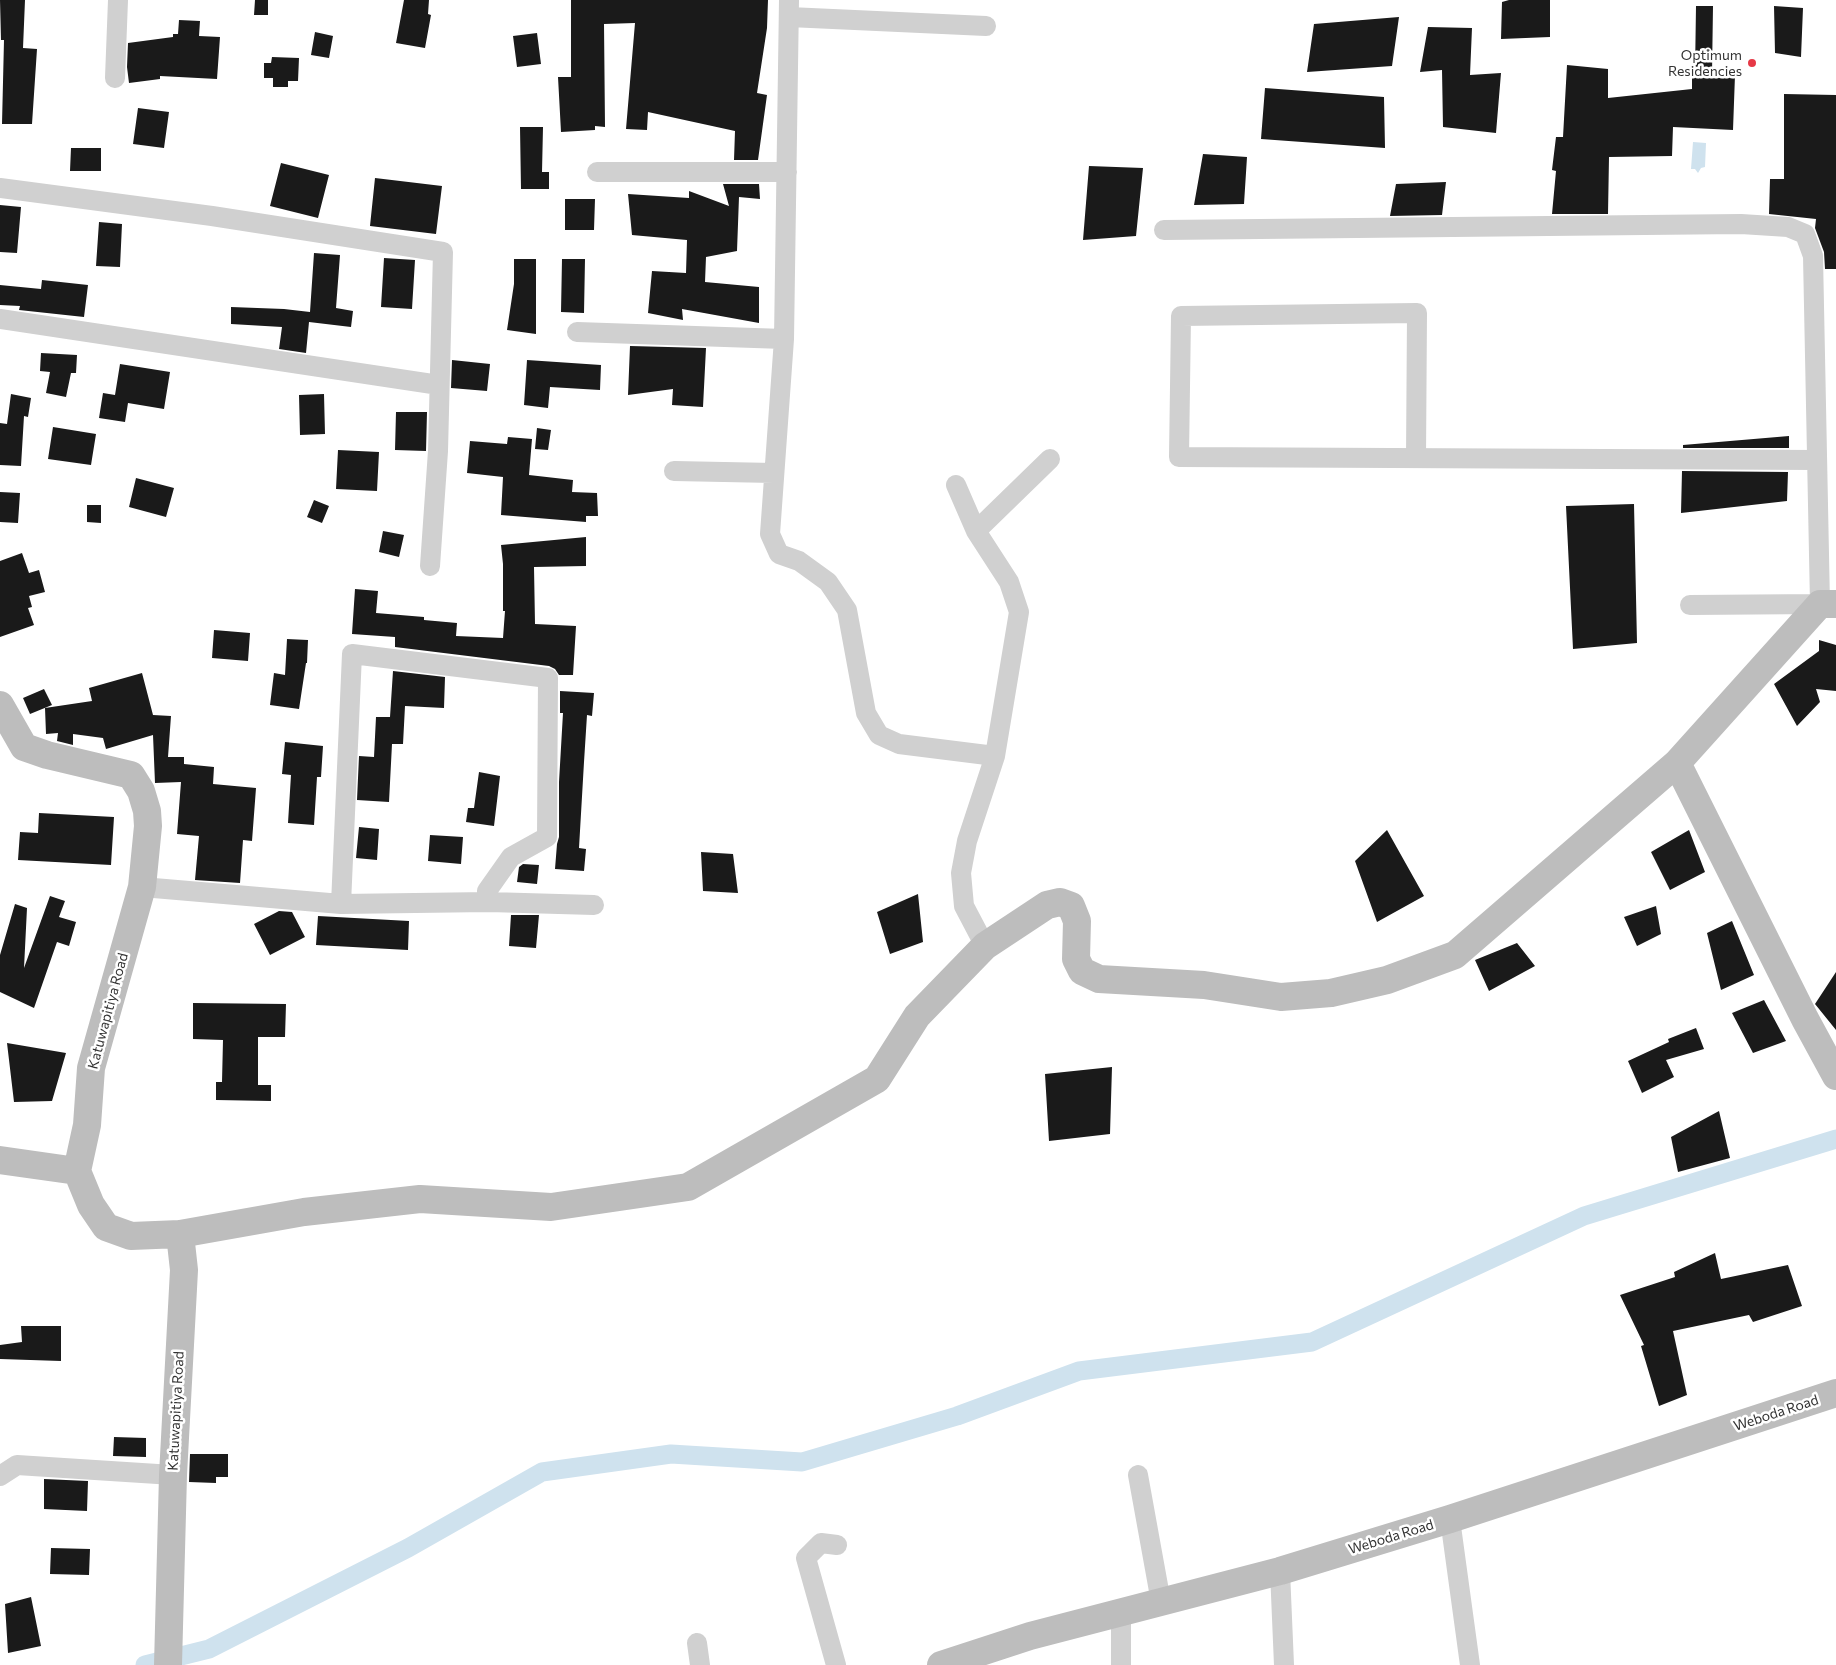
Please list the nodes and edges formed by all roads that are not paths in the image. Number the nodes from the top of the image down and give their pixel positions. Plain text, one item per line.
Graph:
1 (118, 0) edge
2 (789, 9) edge
3 (986, 26) dead end
4 (115, 78) dead end
5 (597, 172) dead end
6 (787, 172) junction
7 (0, 188) edge
8 (1164, 230) dead end
9 (0, 318) edge
10 (577, 332) dead end
11 (784, 339) junction
12 (438, 385) junction
13 (1416, 458) junction
14 (1050, 459) dead end
15 (1817, 460) junction
16 (674, 471) dead end
17 (774, 473) junction
18 (956, 485) dead end
19 (976, 531) junction
20 (430, 566) dead end
21 (1828, 604) edge
22 (1690, 606) dead end
23 (0, 705) edge
24 (995, 756) junction
25 (1677, 763) junction
26 (142, 887) junction
27 (489, 902) junction
28 (341, 904) junction
29 (594, 905) dead end
30 (985, 946) junction
31 (1836, 1076) edge
32 (0, 1160) edge
33 (77, 1171) junction
34 (180, 1234) junction
35 (1836, 1393) edge
36 (173, 1475) junction
37 (1138, 1475) dead end
38 (0, 1476) edge
39 (1450, 1519) junction
40 (836, 1545) dead end
41 (1280, 1571) junction
42 (1161, 1602) junction
43 (1120, 1612) junction
44 (697, 1642) dead end
45 (168, 1665) edge
46 (700, 1665) edge
47 (836, 1665) edge
48 (941, 1665) edge
49 (1121, 1665) edge
50 (1284, 1665) edge
51 (1470, 1665) edge

1 - 4 street
2 - 3 street
2 - 6 street
5 - 6 street
6 - 11 street
7 - 12 street
8 - 15 street
9 - 12 street
10 - 11 street
11 - 17 street
12 - 20 street
13 - 13 street
13 - 15 street
14 - 19 street
15 - 21 street
16 - 17 street
17 - 24 street
18 - 19 street
19 - 24 street
21 - 22 street
21 - 25 street
23 - 26 street, Katuwapitiya Road
24 - 30 street
25 - 30 street
25 - 31 street
26 - 28 street
26 - 33 street, Katuwapitiya Road
27 - 28 street
27 - 28 street
27 - 29 street
30 - 34 street
32 - 33 street
33 - 34 street
34 - 36 street, Katuwapitiya Road
35 - 39 street, Weboda Road
36 - 38 street
36 - 45 street, Katuwapitiya Road
37 - 42 street
39 - 41 street, Weboda Road
39 - 51 street
40 - 47 street
41 - 42 street, Weboda Road
41 - 50 street
42 - 43 street, Weboda Road
43 - 48 street, Weboda Road
43 - 49 street
44 - 46 street

